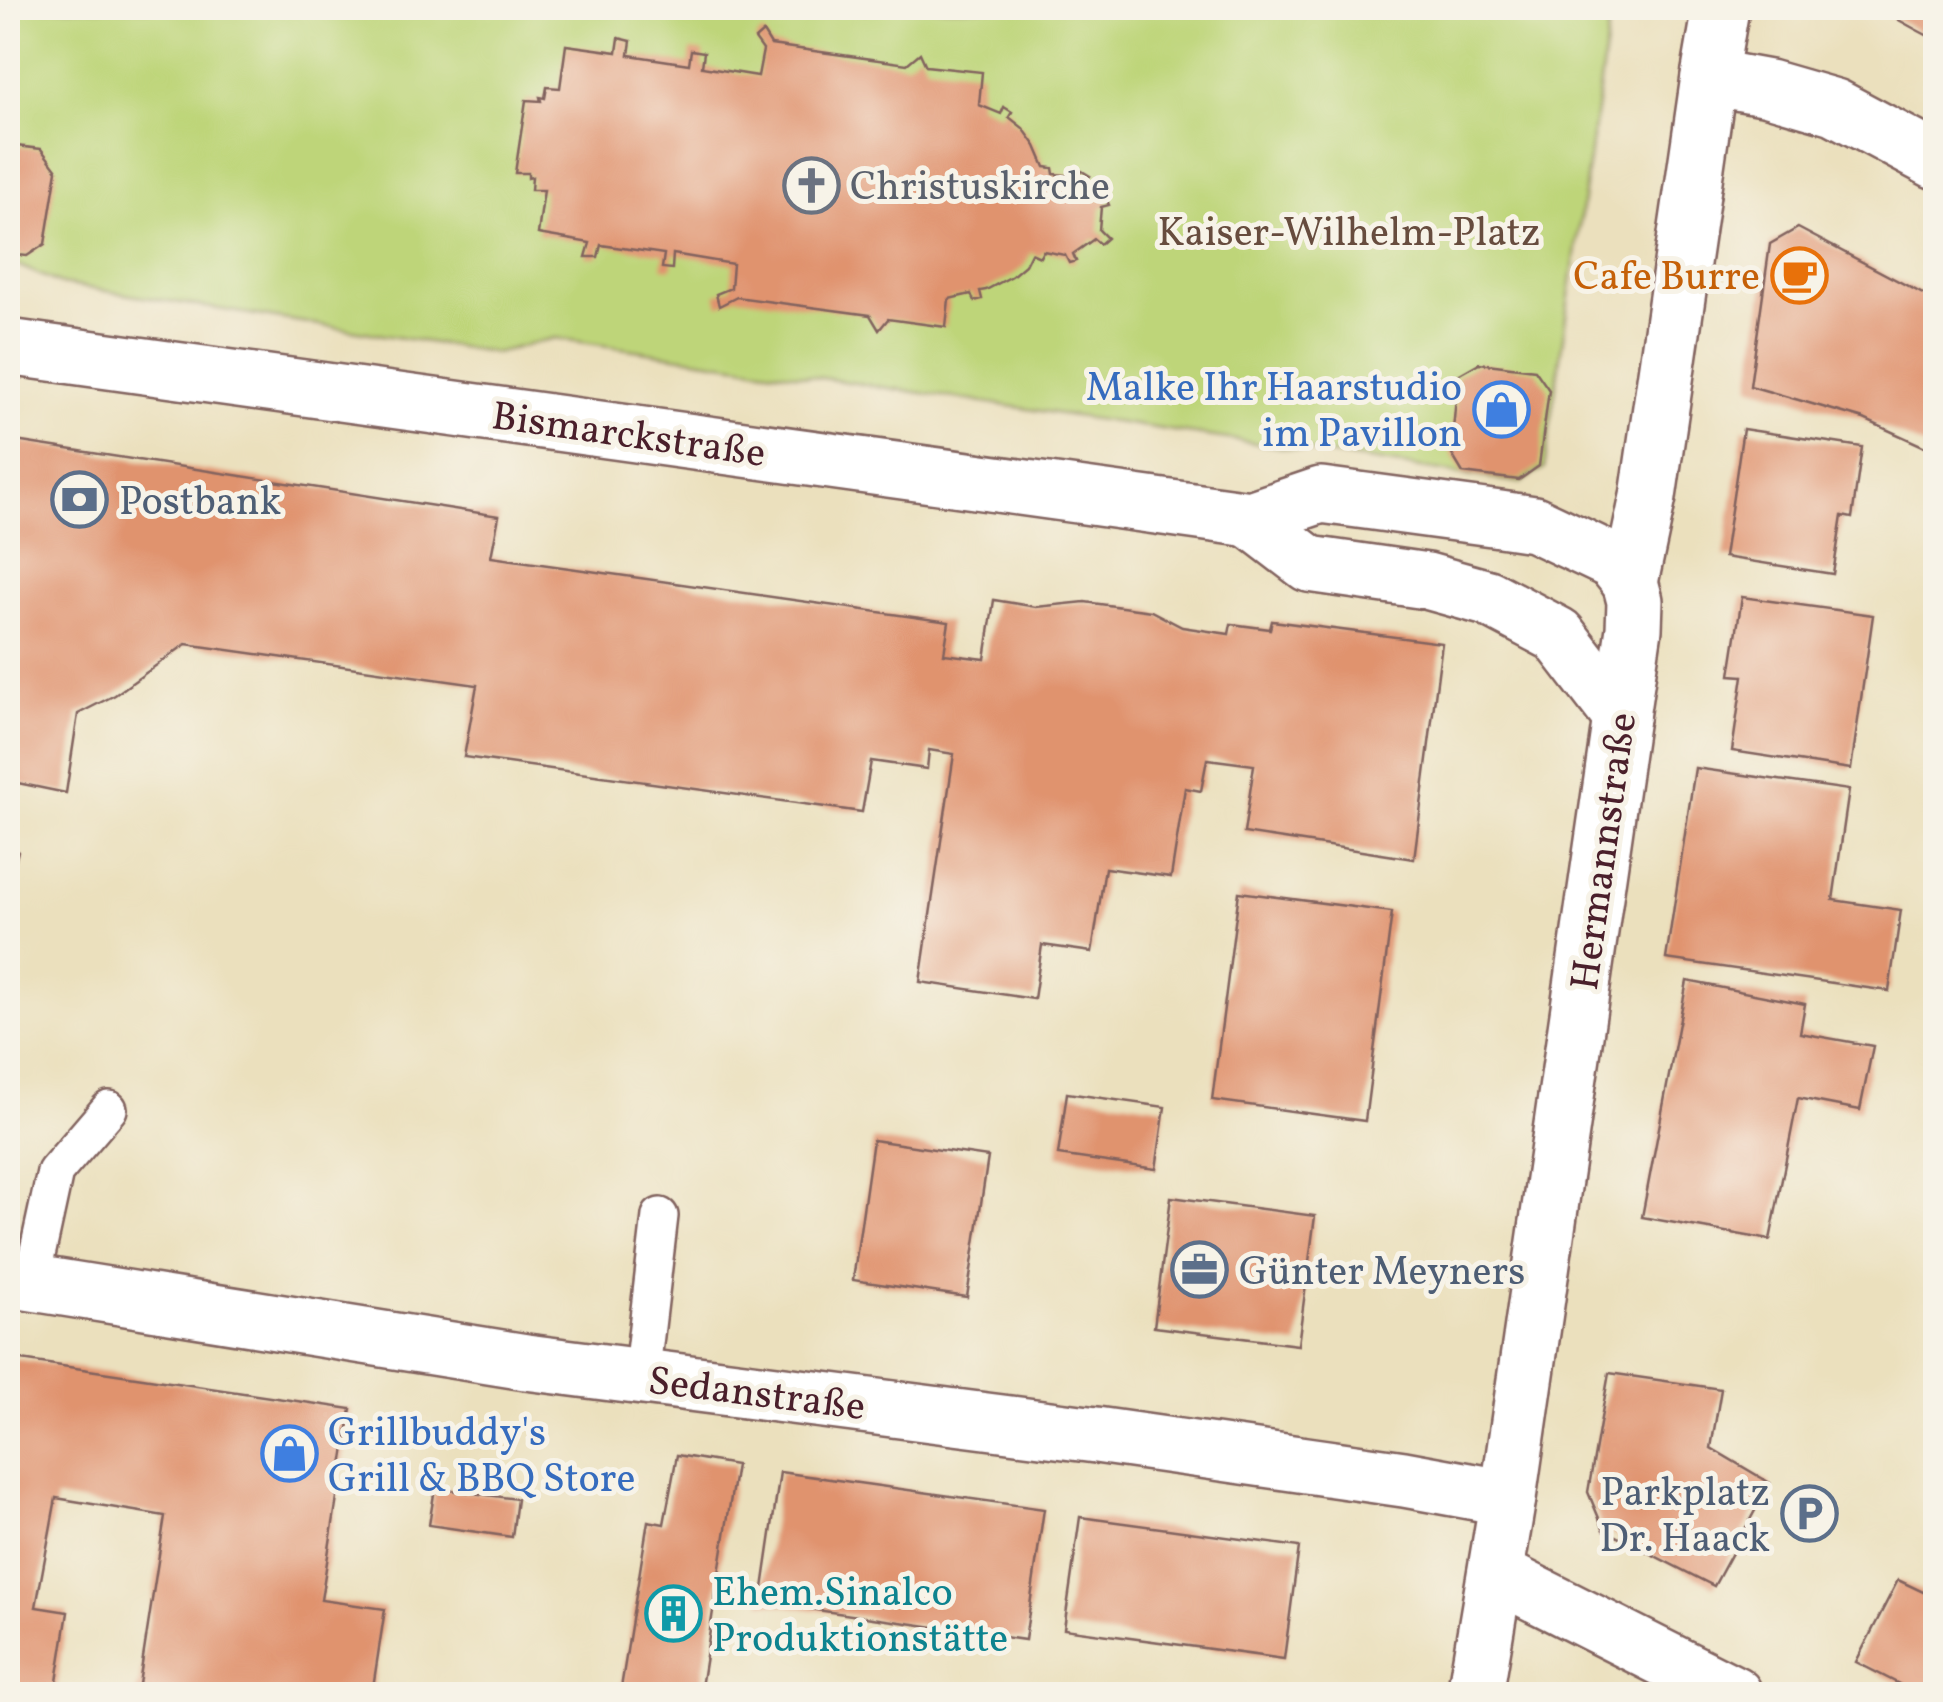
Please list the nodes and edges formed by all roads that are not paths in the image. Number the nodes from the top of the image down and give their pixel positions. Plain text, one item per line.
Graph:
1 (1720, 8) edge
2 (1710, 77) junction
3 (1936, 160) edge
4 (8, 347) edge
5 (1250, 520) junction
6 (1630, 582) junction
7 (1621, 717) junction
8 (109, 1109) dead end
9 (660, 1216) dead end
10 (19, 1281) edge
11 (641, 1378) junction
12 (1508, 1498) junction
13 (1496, 1574) junction
14 (1475, 1694) edge
15 (1734, 1694) edge

1 - 2 street, Hermannstraße
2 - 3 street
2 - 6 street, Hermannstraße
4 - 5 street, Bismarckstraße
5 - 6 street, Bismarckstraße
5 - 7 street, Bismarckstraße
6 - 7 street, Hermannstraße
7 - 12 street, Hermannstraße
8 - 10 lane
9 - 11 lane
10 - 11 street, Sedanstraße
11 - 12 street, Sedanstraße
12 - 13 street, Hermannstraße
13 - 14 street, Hermannstraße
13 - 15 street

